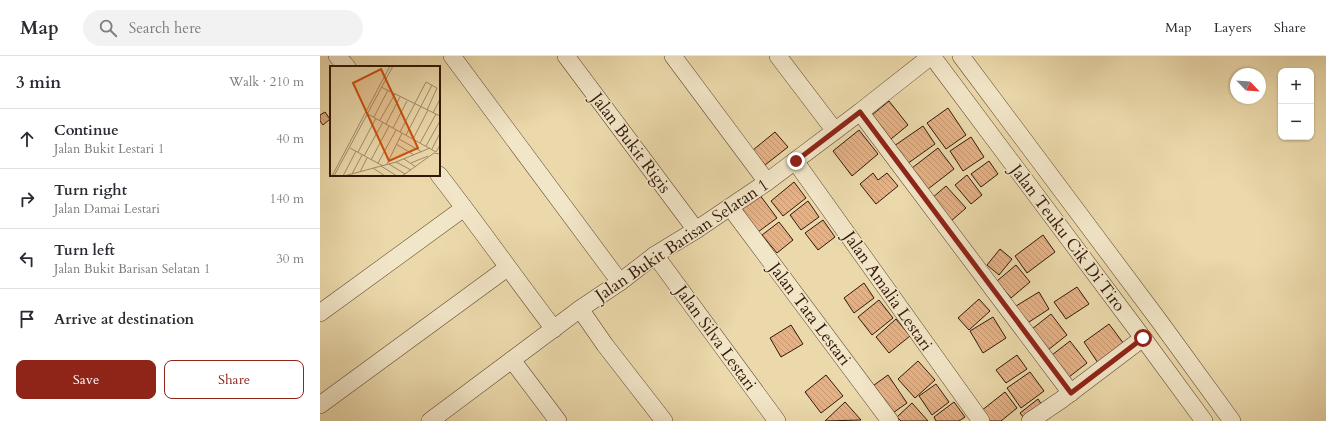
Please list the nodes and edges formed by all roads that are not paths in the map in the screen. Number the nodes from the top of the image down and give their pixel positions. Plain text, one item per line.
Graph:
1 (337, 56) edge
2 (452, 56) edge
3 (566, 56) edge
4 (673, 56) edge
5 (778, 56) edge
6 (931, 56) edge
7 (961, 56) edge
8 (346, 66) edge
9 (860, 112) junction
10 (835, 131) junction
11 (796, 161) junction
12 (439, 176) edge
13 (767, 182) junction
14 (730, 207) junction
15 (464, 208) junction
16 (696, 230) junction
17 (656, 255) junction
18 (507, 268) junction
19 (620, 282) junction
20 (580, 309) junction
21 (320, 313) edge
22 (554, 329) junction
23 (1143, 338) junction
24 (512, 360) junction
25 (1071, 393) junction
26 (320, 405) edge
27 (439, 418) edge
28 (558, 421) edge
29 (664, 421) edge
30 (777, 421) edge
31 (890, 421) edge
32 (981, 421) edge
33 (1030, 421) edge
34 (1204, 421) edge
35 (1232, 421) edge

1 - 8 street
2 - 19 street
3 - 16 street, Jalan Bukit Rigis
4 - 13 street
5 - 10 street
6 - 9 street, Jalan Bukit Barisan Selatan 1
6 - 23 street, Jalan Teuku Cik Di Tiro
7 - 35 street, Jalan Teuku Cik Di Tiro
9 - 10 street, Jalan Bukit Barisan Selatan 1
9 - 25 street
10 - 11 street, Jalan Bukit Barisan Selatan 1
11 - 13 street, Jalan Bukit Barisan Selatan 1
11 - 32 street, Jalan Amalia Lestari
12 - 15 street
13 - 14 street, Jalan Bukit Barisan Selatan 1
14 - 16 street, Jalan Bukit Barisan Selatan 1
14 - 31 street, Jalan Tata Lestari
15 - 18 street
15 - 21 street
16 - 17 street, Jalan Bukit Barisan Selatan 1
17 - 19 street, Jalan Bukit Barisan Selatan 1
17 - 30 street, Jalan Silva Lestari
18 - 22 street
18 - 26 street
19 - 20 street, Jalan Bukit Barisan Selatan 1
20 - 22 street, Jalan Bukit Barisan Selatan 1
20 - 29 street
22 - 24 street, Jalan Bukit Barisan Selatan 1
23 - 25 street
23 - 34 street, Jalan Teuku Cik Di Tiro
24 - 27 street, Jalan Bukit Barisan Selatan 1
24 - 28 street
25 - 33 street

